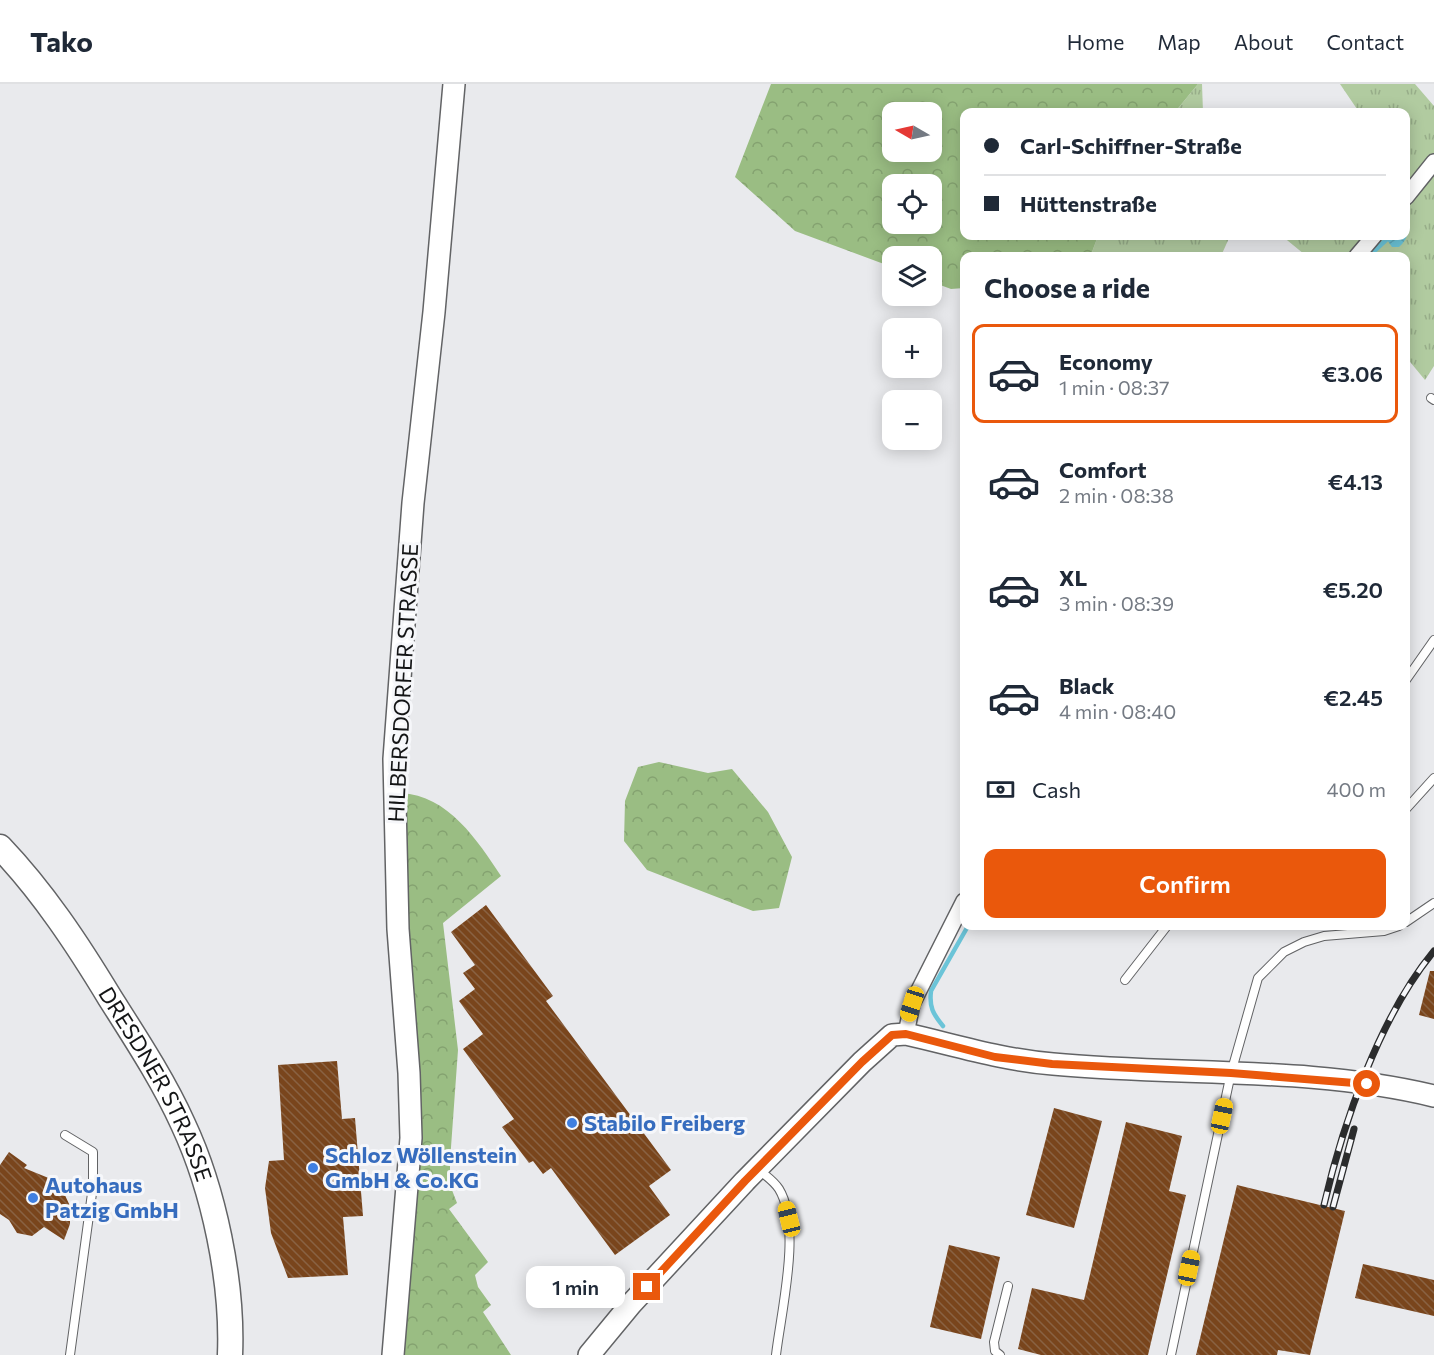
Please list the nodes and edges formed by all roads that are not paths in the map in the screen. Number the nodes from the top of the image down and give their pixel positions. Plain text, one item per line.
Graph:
1 (454, 84) edge
2 (1434, 162) edge
3 (1410, 192) edge
4 (1371, 240) edge
5 (1360, 252) edge
6 (1434, 640) edge
7 (1410, 674) edge
8 (1434, 778) edge
9 (1410, 805) edge
10 (0, 847) edge
11 (1434, 903) edge
12 (960, 909) edge
13 (1410, 919) edge
14 (1164, 930) edge
15 (1387, 930) edge
16 (1125, 980) dead end
17 (906, 1034) junction
18 (1231, 1073) junction
19 (1434, 1096) edge
20 (65, 1135) dead end
21 (758, 1169) junction
22 (1008, 1286) dead end
23 (70, 1355) edge
24 (230, 1355) edge
25 (393, 1355) edge
26 (590, 1355) edge
27 (776, 1355) edge
28 (1000, 1355) edge
29 (1171, 1355) edge

1 - 25 main road, HILBERSDORFER STRASSE
2 - 3 street
4 - 5 street
6 - 7 lane
8 - 9 lane
10 - 24 main road, DRESDNER STRASSE
11 - 13 lane
12 - 17 street
14 - 16 lane
15 - 18 lane
17 - 18 main road
17 - 21 main road
18 - 19 main road
18 - 29 lane
20 - 23 lane
21 - 26 main road
21 - 27 lane
22 - 28 lane

